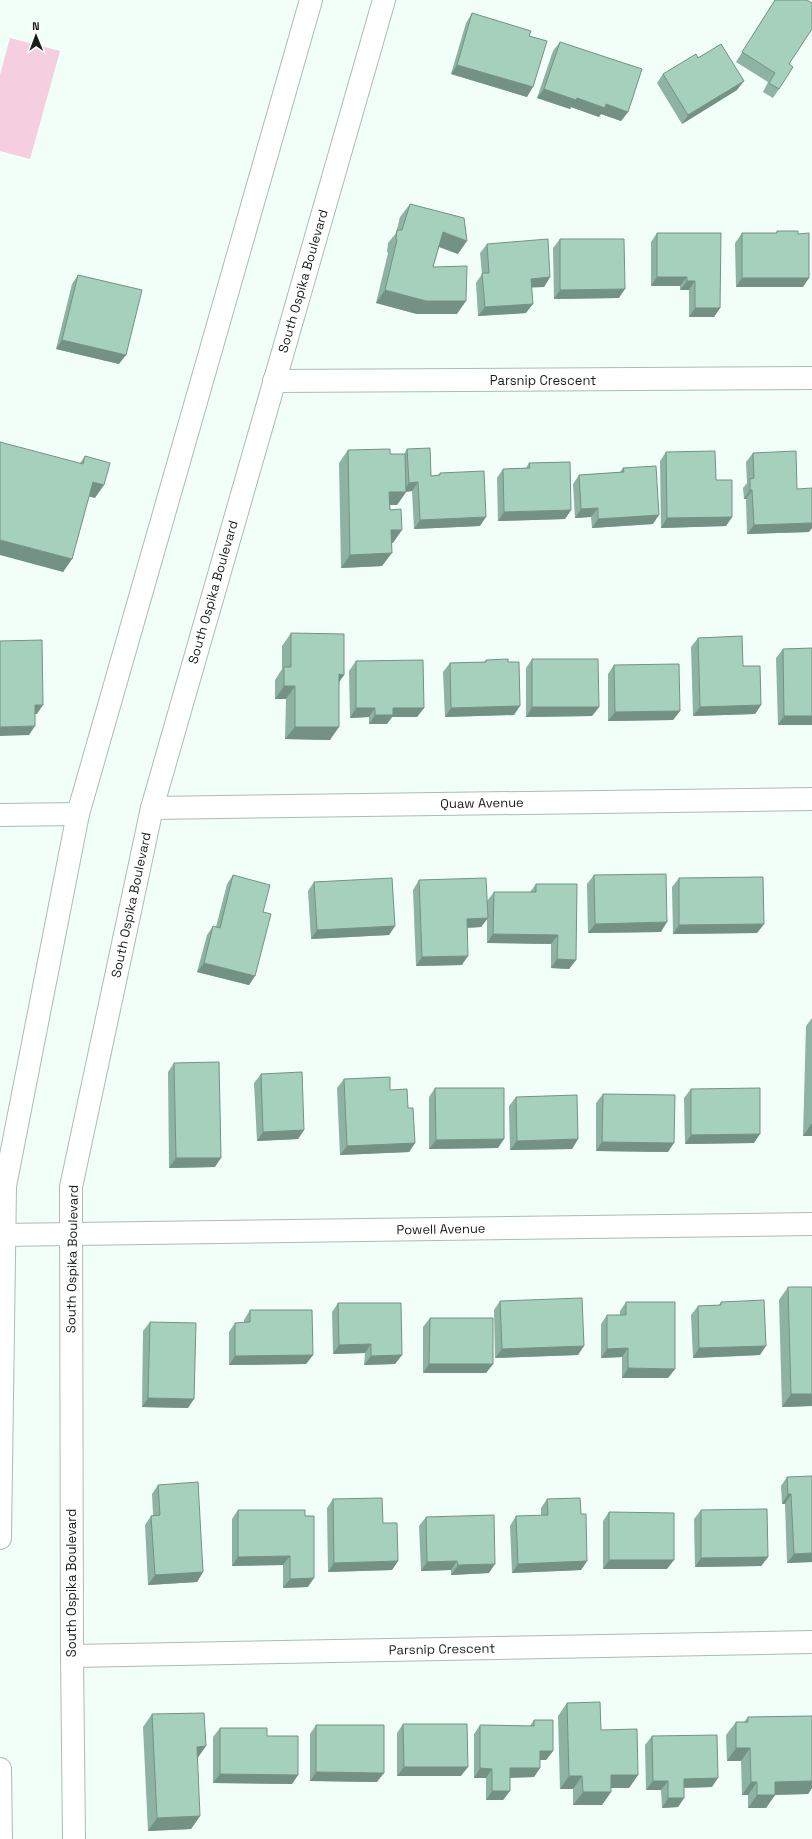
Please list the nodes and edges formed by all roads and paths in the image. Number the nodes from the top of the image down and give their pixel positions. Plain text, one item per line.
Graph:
1 (311, 0) edge
2 (384, 0) edge
3 (812, 378) edge
4 (274, 382) junction
5 (812, 798) edge
6 (152, 808) junction
7 (78, 814) junction
8 (0, 815) edge
9 (812, 1224) edge
10 (71, 1234) junction
11 (2, 1235) edge
12 (0, 1538) edge
13 (812, 1642) edge
14 (72, 1656) junction
15 (0, 1769) edge
16 (1, 1839) edge
17 (74, 1839) edge

1 - 7 main road
2 - 4 main road, South Ospika Boulevard
3 - 4 main road, Parsnip Crescent
4 - 6 main road, South Ospika Boulevard
5 - 6 main road, Quaw Avenue
6 - 10 main road, South Ospika Boulevard
7 - 8 main road
7 - 11 main road
9 - 10 main road, Powell Avenue
10 - 11 main road, Powell Avenue
10 - 14 main road, South Ospika Boulevard
11 - 12 main road
13 - 14 main road, Parsnip Crescent
14 - 17 main road, South Ospika Boulevard
15 - 16 main road

